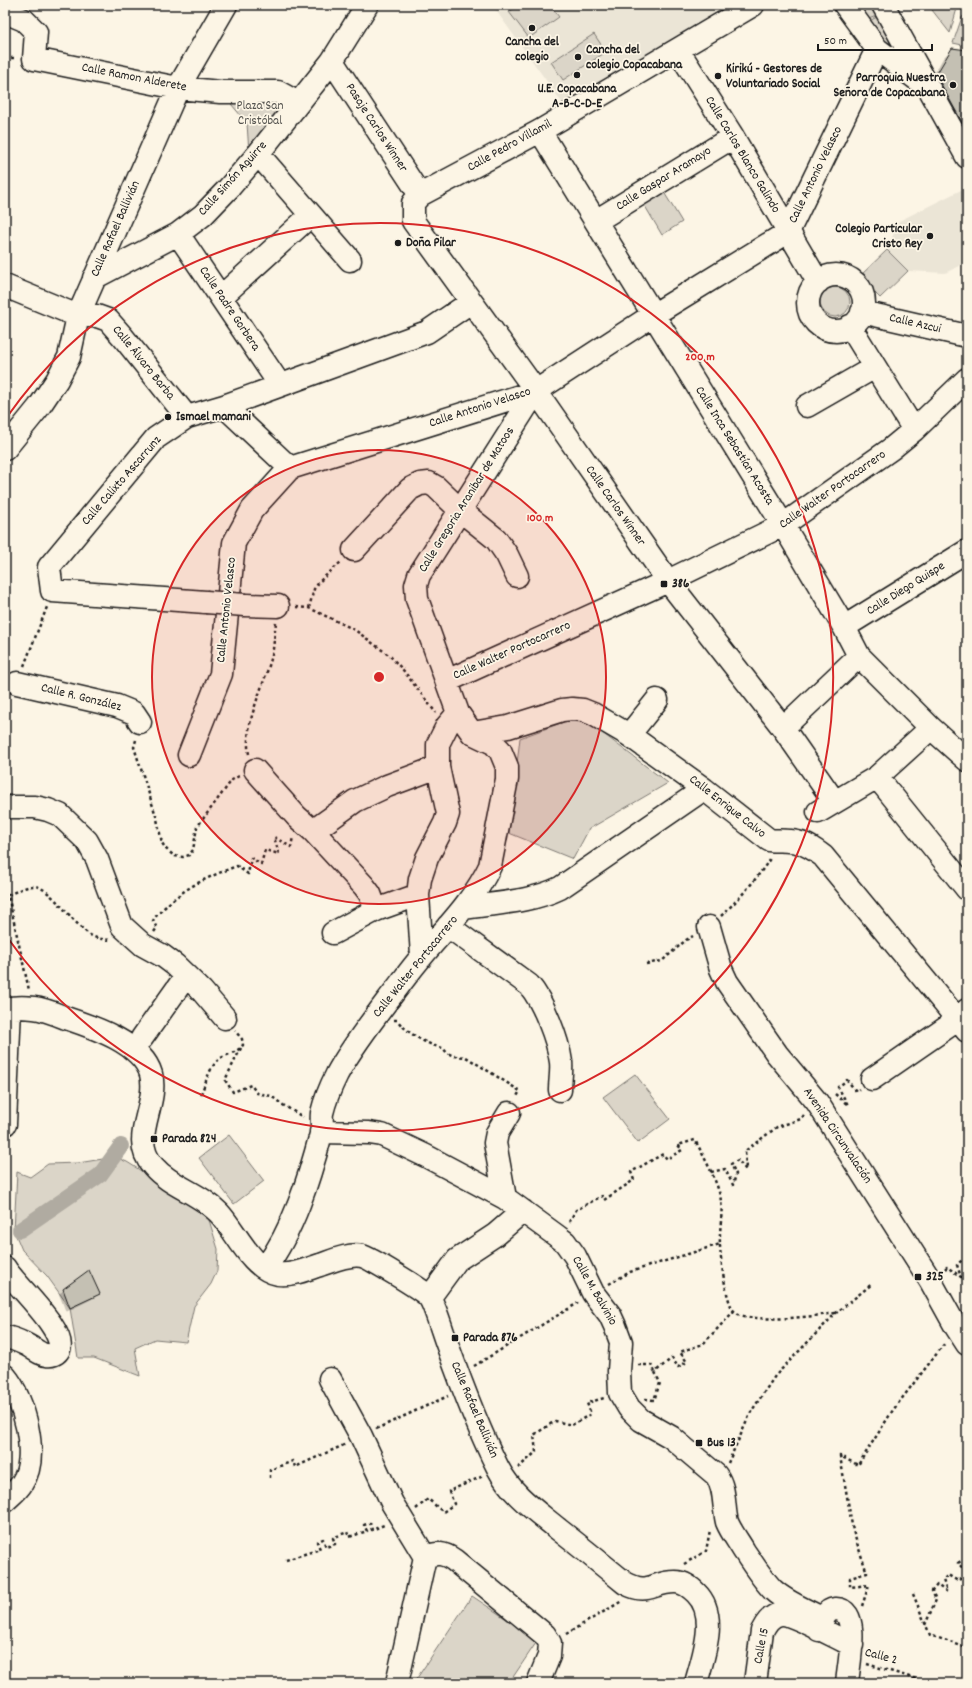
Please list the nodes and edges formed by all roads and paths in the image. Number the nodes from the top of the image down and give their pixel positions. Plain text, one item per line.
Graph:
1 (226, 5) edge
2 (366, 5) edge
3 (753, 5) edge
4 (845, 5) edge
5 (883, 5) edge
6 (5, 12) edge
7 (877, 49) junction
8 (678, 50) junction
9 (332, 61) junction
10 (178, 88) junction
11 (928, 88) junction
12 (298, 102) junction
13 (540, 131) junction
14 (733, 137) junction
15 (258, 154) junction
16 (967, 157) edge
17 (416, 199) junction
18 (311, 216) junction
19 (596, 221) junction
20 (788, 232) junction
21 (178, 234) junction
22 (350, 260) dead end
23 (94, 278) junction
24 (818, 282) junction
25 (5, 286) edge
26 (221, 297) junction
27 (471, 302) junction
28 (653, 315) junction
29 (78, 316) junction
30 (856, 319) junction
31 (967, 336) edge
32 (875, 367) junction
33 (967, 379) edge
34 (280, 385) junction
35 (536, 391) junction
36 (224, 406) junction
37 (807, 406) dead end
38 (187, 417) junction
39 (914, 430) junction
40 (5, 449) edge
41 (290, 468) junction
42 (461, 511) junction
43 (783, 525) junction
44 (354, 550) joint
45 (967, 551) edge
46 (517, 576) dead end
47 (668, 581) junction
48 (52, 591) junction
49 (278, 606) junction
50 (309, 608) junction
51 (844, 627) junction
52 (860, 656) junction
53 (447, 681) junction
54 (17, 683) joint
55 (657, 700) dead end
56 (452, 719) junction
57 (140, 722) joint
58 (783, 728) junction
59 (931, 728) junction
60 (472, 732) junction
61 (629, 735) junction
62 (189, 755) dead end
63 (967, 760) edge
64 (438, 767) junction
65 (255, 770) junction
66 (877, 777) junction
67 (704, 788) junction
68 (5, 807) edge
69 (305, 824) junction
70 (781, 842) junction
71 (967, 889) edge
72 (6, 894) edge
73 (418, 895) junction
74 (464, 908) junction
75 (376, 910) junction
76 (448, 926) junction
77 (709, 927) junction
78 (333, 933) dead end
79 (112, 940) dead end
80 (143, 945) junction
81 (422, 956) junction
82 (646, 964) dead end
83 (186, 976) junction
84 (7, 1008) edge
85 (34, 1008) junction
86 (379, 1012) junction
87 (225, 1018) joint
88 (964, 1020) edge
89 (142, 1038) dead end
90 (240, 1048) junction
91 (872, 1079) joint
92 (560, 1090) dead end
93 (201, 1094) dead end
94 (817, 1102) junction
95 (509, 1113) joint
96 (5, 1124) edge
97 (322, 1132) junction
98 (711, 1172) junction
99 (505, 1198) junction
100 (523, 1211) junction
101 (569, 1222) dead end
102 (720, 1244) junction
103 (967, 1255) edge
104 (5, 1268) edge
105 (265, 1268) junction
106 (930, 1280) junction
107 (872, 1284) dead end
108 (593, 1293) junction
109 (430, 1297) junction
110 (734, 1311) junction
111 (836, 1313) junction
112 (5, 1336) edge
113 (961, 1336) edge
114 (632, 1366) dead end
115 (655, 1372) junction
116 (5, 1376) edge
117 (459, 1376) junction
118 (330, 1379) dead end
119 (630, 1394) junction
120 (505, 1480) junction
121 (720, 1481) junction
122 (5, 1501) edge
123 (711, 1528) dead end
124 (967, 1554) edge
125 (425, 1557) junction
126 (967, 1562) edge
127 (967, 1566) edge
128 (663, 1584) junction
129 (642, 1590) junction
130 (913, 1594) dead end
131 (861, 1609) dead end
132 (821, 1624) junction
133 (925, 1625) junction
134 (550, 1643) junction
135 (967, 1648) edge
136 (851, 1652) junction
137 (544, 1682) edge
138 (397, 1683) edge
139 (696, 1683) edge
140 (755, 1683) edge
141 (847, 1683) edge
142 (929, 1683) edge

1 - 10 street, Calle Rafael Ballivián
2 - 9 street, Calle Simón Aguirre
3 - 8 street, Calle Pedro Villamil
4 - 7 street
5 - 11 street
6 - 10 street, Calle Ramon Alderete
7 - 11 street
7 - 20 street, Calle Antonio Velasco
8 - 13 street, Calle Pedro Villamil
8 - 14 street, Calle Carlos Blanco Galindo
9 - 12 street, Calle Simón Aguirre
9 - 17 street, Pasaje Carlos Winner
10 - 12 street, Calle Ramon Alderete
10 - 23 street, Calle Rafael Ballivián
11 - 16 street
12 - 15 street, Calle Simón Aguirre
13 - 17 street, Calle Pedro Villamil
13 - 19 street, Calle Inca Sebastían Acosta
14 - 19 street, Calle Gaspar Aramayo
14 - 20 street, Calle Carlos Blanco Galindo
15 - 18 street
15 - 21 street, Calle Simón Aguirre
17 - 27 street, Calle Carlos Winner
18 - 22 street
18 - 26 street
19 - 28 street, Calle Inca Sebastían Acosta
20 - 24 street, Calle Carlos Blanco Galindo
20 - 28 street, Calle Antonio Velasco
21 - 23 street, Calle Simón Aguirre
21 - 26 street, Calle Padre Gorbera
23 - 29 street, Calle Rafael Ballivián
24 - 30 street
24 - 30 street
25 - 29 street, Calle Álvaro Barba
26 - 34 street, Calle Padre Gorbera
27 - 34 street, Calle Calixto Ascarrunz
27 - 35 street, Calle Carlos Winner
28 - 35 street, Calle Antonio Velasco
28 - 43 street, Calle Inca Sebastían Acosta
29 - 38 street, Calle Álvaro Barba
29 - 40 street, Calle Rafael Ballivián
30 - 31 street, Calle Azcui
30 - 32 street
32 - 37 street
32 - 39 street
33 - 39 street, Calle Walter Portocarrero
34 - 36 street, Calle Calixto Ascarrunz
35 - 41 street, Calle Antonio Velasco
35 - 42 street, Calle Gregoria Aranibar de Matoos
35 - 47 street, Calle Carlos Winner
36 - 38 street, Calle Calixto Ascarrunz
36 - 41 street
38 - 48 street, Calle Calixto Ascarrunz
39 - 43 street, Calle Walter Portocarrero
41 - 62 street, Calle Antonio Velasco
42 - 44 street
42 - 46 street
42 - 53 street, Calle Gregoria Aranibar de Matoos
43 - 47 street, Calle Walter Portocarrero
43 - 51 street, Calle Inca Sebastían Acosta
44 - 50 path
45 - 51 street, Calle Diego Quispe
47 - 53 street, Calle Walter Portocarrero
47 - 58 street, Calle Carlos Winner
48 - 49 street, bridge
48 - 54 path
49 - 50 path
49 - 65 path
50 - 56 path
51 - 52 street, Calle Inca Sebastían Acosta
52 - 58 street
52 - 59 street, Calle Inca Sebastían Acosta
53 - 56 street, Calle Walter Portocarrero
54 - 57 street, Calle R. González
55 - 61 street
56 - 60 street, Calle Walter Portocarrero
56 - 64 street
57 - 65 path
58 - 66 street, Calle Carlos Winner
59 - 63 street, Calle Inca Sebastían Acosta
59 - 66 street
60 - 61 street, Calle Enrique Calvo
60 - 74 street, Calle Walter Portocarrero
61 - 67 street, Calle Enrique Calvo
64 - 69 street
64 - 73 street
65 - 69 street
66 - 71 street
67 - 70 street, Calle Enrique Calvo
67 - 74 street
68 - 80 street
69 - 75 street
69 - 80 path
70 - 77 path
70 - 88 street, Calle Enrique Calvo
72 - 79 path
72 - 85 path
73 - 75 street
73 - 81 street
74 - 76 street, Calle Walter Portocarrero
75 - 78 street
76 - 81 street, Calle Walter Portocarrero
76 - 92 street
77 - 82 path
77 - 94 street, Avenida Circunvalación
80 - 83 street
81 - 86 street, Calle Walter Portocarrero
83 - 87 street
83 - 89 street
84 - 85 street
84 - 96 street
85 - 105 street
86 - 95 path
86 - 97 street, Calle Walter Portocarrero
87 - 90 path
88 - 91 street
90 - 93 path
90 - 97 path
91 - 94 path
94 - 98 path
94 - 106 street, Avenida Circunvalación
95 - 99 street
97 - 99 street, Calle M. Balvinio
97 - 105 street, Calle Walter Portocarrero
98 - 101 path
98 - 102 path
99 - 100 street, Calle M. Balvinio
100 - 108 street, Calle M. Balvinio
100 - 109 street
102 - 108 path
102 - 110 path
103 - 106 path
104 - 112 street
105 - 109 street
106 - 113 street, Avenida Circunvalación
107 - 111 path
108 - 117 path
108 - 119 street, Calle M. Balvinio
109 - 117 street, Calle Rafael Ballivián
110 - 111 path
110 - 115 path
111 - 121 path
113 - 131 path
114 - 115 path
115 - 119 path
116 - 122 street
117 - 120 street, Calle Rafael Ballivián
118 - 125 street
119 - 120 path
119 - 121 street
120 - 129 street, Calle Rafael Ballivián
121 - 132 street
123 - 128 path
124 - 126 path
125 - 134 street
125 - 138 street
127 - 133 path
128 - 129 street
128 - 139 street
129 - 134 path
130 - 133 path
132 - 136 street
132 - 140 street, Calle 15
133 - 135 path
134 - 137 street
136 - 141 street
136 - 142 path, Calle 2

